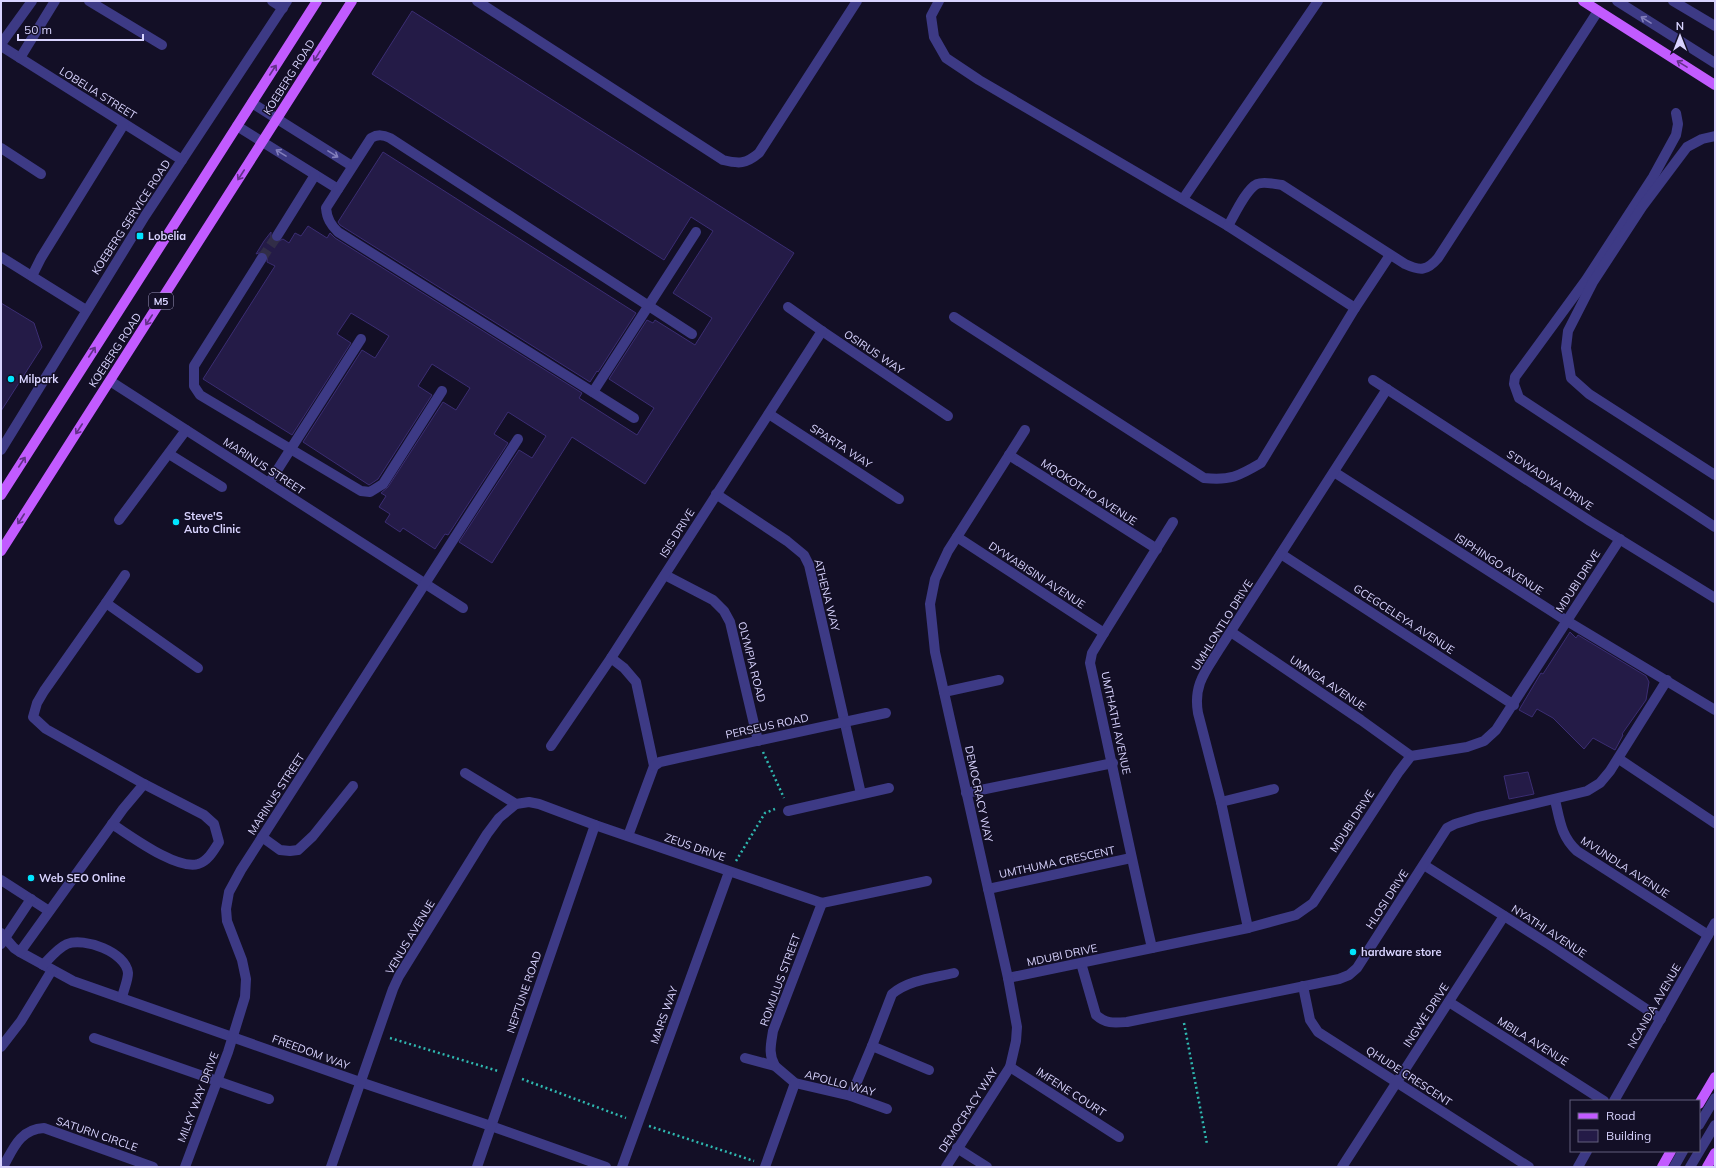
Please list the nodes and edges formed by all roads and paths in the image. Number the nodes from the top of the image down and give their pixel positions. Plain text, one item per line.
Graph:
1 (32, 1) edge
2 (55, 1) edge
3 (90, 1) edge
4 (272, 1) edge
5 (317, 1) edge
6 (352, 1) edge
7 (477, 1) edge
8 (857, 1) edge
9 (939, 1) edge
10 (1318, 1) edge
11 (1583, 1) edge
12 (1617, 1) edge
13 (1673, 1) edge
14 (285, 5) edge
15 (1598, 11) junction
16 (1715, 26) edge
17 (1, 45) edge
18 (162, 45) dead end
19 (20, 58) junction
20 (1715, 63) edge
21 (1715, 85) edge
22 (252, 103) junction
23 (1676, 113) dead end
24 (277, 119) junction
25 (124, 124) junction
26 (237, 126) junction
27 (1715, 136) edge
28 (262, 142) junction
29 (1, 148) edge
30 (182, 160) junction
31 (352, 166) junction
32 (41, 174) dead end
33 (315, 175) junction
34 (338, 189) junction
35 (1183, 199) junction
36 (1228, 226) junction
37 (696, 232) dead end
38 (276, 236) tunnel mouth
39 (1390, 255) junction
40 (1, 256) edge
41 (262, 258) tunnel mouth
42 (32, 276) junction
43 (648, 306) junction
44 (788, 306) dead end
45 (1355, 308) junction
46 (86, 310) junction
47 (954, 317) dead end
48 (822, 331) junction
49 (692, 334) dead end
50 (361, 339) dead end
51 (1373, 380) dead end
52 (110, 381) junction
53 (1388, 389) junction
54 (442, 391) dead end
55 (593, 392) junction
56 (769, 414) junction
57 (948, 416) dead end
58 (634, 418) dead end
59 (186, 430) junction
60 (1025, 430) dead end
61 (518, 439) dead end
62 (291, 448) junction
63 (1, 450) edge
64 (169, 454) junction
65 (1009, 455) junction
66 (1334, 472) junction
67 (1715, 475) edge
68 (269, 483) junction
69 (222, 487) dead end
70 (716, 494) junction
71 (1, 495) edge
72 (899, 499) dead end
73 (119, 520) dead end
74 (1173, 522) dead end
75 (1715, 527) edge
76 (957, 537) junction
77 (1620, 539) junction
78 (1157, 549) junction
79 (1, 551) edge
80 (1282, 554) junction
81 (125, 575) dead end
82 (665, 575) junction
83 (425, 584) junction
84 (1715, 598) edge
85 (106, 603) junction
86 (463, 608) dead end
87 (1566, 621) junction
88 (1231, 632) junction
89 (1104, 633) junction
90 (611, 658) junction
91 (198, 668) dead end
92 (999, 680) dead end
93 (1666, 680) junction
94 (944, 692) junction
95 (1514, 705) junction
96 (1715, 710) edge
97 (886, 713) dead end
98 (844, 722) junction
99 (758, 740) junction
100 (551, 746) dead end
101 (1411, 756) junction
102 (1619, 759) junction
103 (1113, 764) junction
104 (654, 766) junction
105 (465, 773) dead end
106 (144, 784) junction
107 (353, 786) dead end
108 (889, 788) dead end
109 (1274, 789) dead end
110 (966, 793) junction
111 (861, 794) junction
112 (1554, 800) junction
113 (1221, 802) junction
114 (516, 804) junction
115 (787, 808) junction
116 (1715, 823) edge
117 (112, 824) junction
118 (595, 825) junction
119 (628, 836) junction
120 (262, 837) junction
121 (1131, 858) junction
122 (1424, 865) junction
123 (729, 872) junction
124 (1, 880) edge
125 (927, 881) dead end
126 (988, 889) junction
127 (31, 899) junction
128 (822, 903) junction
129 (49, 911) junction
130 (1504, 916) junction
131 (1715, 923) edge
132 (1248, 928) junction
133 (1708, 935) junction
134 (2, 940) edge
135 (1152, 948) junction
136 (17, 950) junction
137 (1081, 963) junction
138 (43, 965) junction
139 (52, 970) junction
140 (954, 973) dead end
141 (1008, 978) junction
142 (1303, 986) junction
143 (122, 998) junction
144 (1449, 1002) junction
145 (1182, 1011) junction
146 (1661, 1019) junction
147 (378, 1034) junction
148 (234, 1036) junction
149 (94, 1038) dead end
150 (872, 1046) junction
151 (1, 1047) edge
152 (745, 1058) dead end
153 (774, 1066) junction
154 (1010, 1067) junction
155 (929, 1070) dead end
156 (509, 1074) junction
157 (1715, 1077) edge
158 (217, 1081) junction
159 (360, 1082) junction
160 (1397, 1082) junction
161 (795, 1083) junction
162 (851, 1096) junction
163 (269, 1098) dead end
164 (1715, 1098) edge
165 (1602, 1100) edge
166 (1615, 1100) edge
167 (1700, 1102) edge
168 (887, 1109) dead end
169 (638, 1122) junction
170 (1700, 1122) edge
171 (491, 1126) junction
172 (1715, 1126) edge
173 (1119, 1137) dead end
174 (1207, 1144) dead end
175 (958, 1148) junction
176 (1700, 1151) edge
177 (1586, 1152) edge
178 (1670, 1152) edge
179 (1682, 1152) edge
180 (1699, 1152) edge
181 (1715, 1153) edge
182 (766, 1166) edge
183 (1344, 1166) edge
184 (3, 1167) edge
185 (153, 1167) edge
186 (185, 1167) edge
187 (331, 1167) edge
188 (477, 1167) edge
189 (606, 1167) edge
190 (622, 1167) edge
191 (946, 1167) edge
192 (987, 1167) edge
193 (1529, 1167) edge
194 (1578, 1167) edge
195 (1662, 1167) edge
196 (1674, 1167) edge
197 (1690, 1167) edge
198 (1707, 1167) edge

1 - 17 street
2 - 19 street
3 - 18 street
4 - 14 street
22 -> 5 main road, KOEBERG ROAD / M5
6 -> 24 main road, KOEBERG ROAD / M5
7 - 8 street
9 - 35 street
10 - 35 street
11 - 15 main road
20 -> 12 street
13 - 16 street
14 - 30 street, KOEBERG SERVICE ROAD
21 -> 15 main road
15 - 39 street
17 - 19 street, LOBELIA STREET
19 - 25 street, LOBELIA STREET
22 - 24 street
22 - 26 main road, KOEBERG ROAD / M5
23 - 75 street
24 - 28 main road, KOEBERG ROAD / M5
24 -> 31 street
25 - 30 street, LOBELIA STREET
25 - 42 street
26 - 28 street
71 -> 26 main road, KOEBERG ROAD / M5
27 - 67 street
33 -> 28 street
28 -> 52 main road, KOEBERG ROAD / M5
29 - 32 street
30 - 46 street, KOEBERG SERVICE ROAD
31 - 34 street
31 - 43 street
33 - 34 street
33 - 38 street
34 - 55 street
35 - 36 street
36 - 39 street
36 - 45 street
37 - 43 street
39 - 45 street
40 - 42 street
41 - 62 street
42 - 46 street
43 - 49 street
43 - 55 street
44 - 48 street, OSIRUS WAY
45 - 47 street
46 - 63 street, KOEBERG SERVICE ROAD
48 - 56 street, ISIS DRIVE
48 - 57 street, OSIRUS WAY
50 - 62 street
51 - 53 street, S'DWADWA DRIVE
52 - 59 street, MARINUS STREET
52 -> 79 main road, KOEBERG ROAD / M5
53 - 66 street, UMHLONTLO DRIVE
53 - 77 street, S'DWADWA DRIVE
54 - 62 street
55 - 58 street
56 - 70 street, ISIS DRIVE
56 - 72 street, SPARTA WAY
59 - 64 street
59 - 68 street, MARINUS STREET
60 - 65 street, DEMOCRACY WAY
61 - 83 street
62 - 68 street
64 - 69 street
64 - 73 street
65 - 76 street, DEMOCRACY WAY
65 - 78 street, MQOKOTHO AVENUE
66 - 80 street, UMHLONTLO DRIVE
66 - 87 street, ISIPHINGO AVENUE
68 - 83 street, MARINUS STREET
70 - 82 street, ISIS DRIVE
70 - 98 street, ATHENA WAY
74 - 78 street, UMTHATHI AVENUE
76 - 89 street, DYWABISINI AVENUE
76 - 94 street, DEMOCRACY WAY
77 - 84 street, S'DWADWA DRIVE
77 - 87 street, MDUBI DRIVE
78 - 89 street, UMTHATHI AVENUE
80 - 88 street, UMHLONTLO DRIVE
80 - 95 street, GCEGCELEYA AVENUE
81 - 85 street
82 - 90 street, ISIS DRIVE
82 - 99 street, OLYMPIA ROAD
83 - 86 street, MARINUS STREET
83 - 120 street, MARINUS STREET
85 - 91 street
85 - 106 street
87 - 93 street, ISIPHINGO AVENUE
87 - 95 street, MDUBI DRIVE
88 - 101 street, UMNGA AVENUE
88 - 113 street, UMHLONTLO DRIVE
89 - 103 street, UMTHATHI AVENUE
90 - 100 street, ISIS DRIVE
90 - 104 street
92 - 94 street
93 - 96 street, ISIPHINGO AVENUE
93 - 102 street, HLOSI DRIVE
94 - 110 street, DEMOCRACY WAY
95 - 101 street, MDUBI DRIVE
97 - 98 street, PERSEUS ROAD
98 - 99 street, PERSEUS ROAD
98 - 111 street, ATHENA WAY
99 - 104 street, PERSEUS ROAD
99 - 115 path
101 - 132 street, MDUBI DRIVE
102 - 112 street, HLOSI DRIVE
102 - 116 street
103 - 110 street
103 - 121 street, UMTHATHI AVENUE
104 - 119 street
105 - 114 street
106 - 117 street
106 - 117 street
107 - 120 street
108 - 111 street
109 - 113 street
110 - 126 street, DEMOCRACY WAY
111 - 115 street
112 - 122 street, HLOSI DRIVE
112 - 133 street, MVUNDLA AVENUE
113 - 132 street, UMHLONTLO DRIVE
114 - 118 street, ZEUS DRIVE
114 - 147 street, VENUS AVENUE
115 - 123 path
117 - 129 street
118 - 119 street, ZEUS DRIVE
118 - 156 street, NEPTUNE ROAD
119 - 123 street, ZEUS DRIVE
120 - 148 street, MARINUS STREET
121 - 126 street, UMTHUMA CRESCENT
121 - 135 street, UMTHATHI AVENUE
122 - 130 street, NYATHI AVENUE
122 - 142 street, HLOSI DRIVE
123 - 128 street, ZEUS DRIVE
123 - 169 street, MARS WAY
124 - 127 street
125 - 128 street
126 - 141 street, DEMOCRACY WAY
127 - 129 street
127 - 134 street
128 - 153 street, ROMULUS STREET
129 - 136 street
130 - 144 street, INGWE DRIVE
130 - 146 street, NYATHI AVENUE
131 - 133 street, NCANDA AVENUE
132 - 135 street, MDUBI DRIVE
133 - 146 street, NCANDA AVENUE
134 - 136 street, FREEDOM WAY
135 - 137 street, MDUBI DRIVE
136 - 138 street, FREEDOM WAY
137 - 141 street, MDUBI DRIVE
137 - 145 street, HLOSI DRIVE
138 - 139 street, FREEDOM WAY
138 - 143 street
139 - 143 street, FREEDOM WAY
139 - 151 street
140 - 150 street
141 - 154 street, DEMOCRACY WAY
142 - 145 street, HLOSI DRIVE
142 - 160 street, QHUDE CRESCENT
143 - 148 street, FREEDOM WAY
144 - 160 street, INGWE DRIVE
144 - 165 street, MBILA AVENUE
145 - 174 path
146 - 166 street, NCANDA AVENUE
147 - 156 path
147 - 159 street, VENUS AVENUE
148 - 158 street, MILKY WAY DRIVE
148 - 159 street, FREEDOM WAY
149 - 158 street
150 - 155 street
150 - 162 street
152 - 153 street, APOLLO WAY
153 - 161 street, APOLLO WAY
154 - 173 street, IMFENE COURT
154 - 175 street, DEMOCRACY WAY
156 - 169 path
156 - 171 street, NEPTUNE ROAD
157 - 167 main road
158 - 163 street
158 - 186 street, MILKY WAY DRIVE
159 - 171 street, FREEDOM WAY
159 - 187 street, VENUS AVENUE
160 - 183 street, INGWE DRIVE
160 - 193 street, QHUDE CRESCENT
161 - 162 street, APOLLO WAY
161 - 182 street
162 - 168 street, APOLLO WAY
164 - 170 street
169 - 182 path
169 - 190 street, MARS WAY
171 - 188 street, NEPTUNE ROAD
171 - 189 street, FREEDOM WAY
172 - 176 street
175 - 191 street, DEMOCRACY WAY
175 - 192 street
177 - 194 street
178 - 195 main road
179 - 196 street
180 - 197 street
181 - 198 main road
184 - 185 street, SATURN CIRCLE

